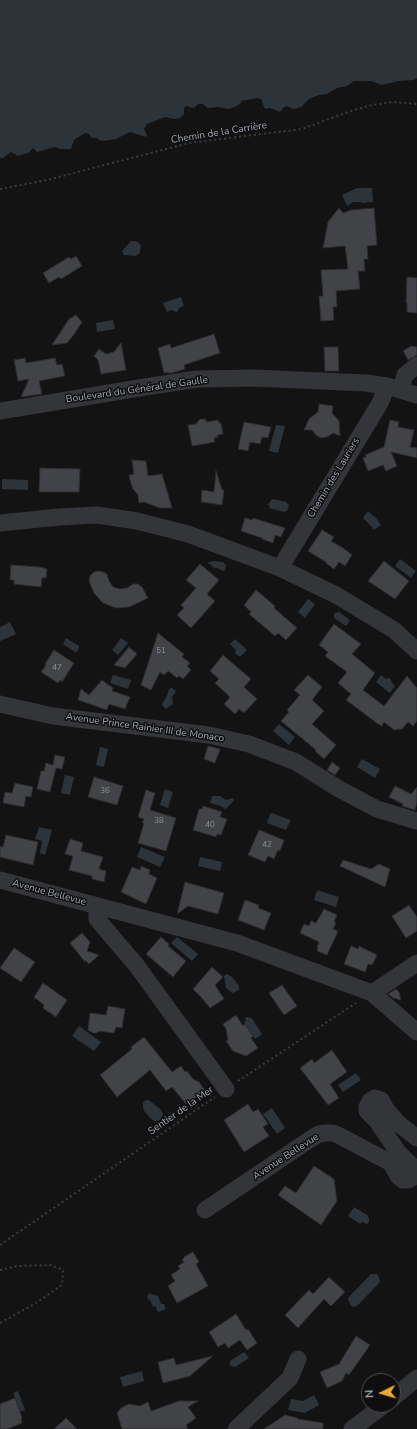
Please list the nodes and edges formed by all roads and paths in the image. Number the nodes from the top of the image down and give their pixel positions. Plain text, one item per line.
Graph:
1 (417, 104) edge
2 (0, 189) edge
3 (417, 365) edge
4 (394, 388) junction
5 (417, 395) edge
6 (0, 412) edge
7 (0, 523) edge
8 (280, 568) junction
9 (417, 651) edge
10 (0, 704) edge
11 (417, 821) edge
12 (0, 880) edge
13 (97, 906) junction
14 (417, 963) edge
15 (372, 993) junction
16 (417, 1032) edge
17 (226, 1089) junction
18 (417, 1138) edge
19 (205, 1210) dead end
20 (0, 1245) edge
21 (0, 1270) edge
22 (0, 1323) edge
23 (298, 1359) dead end
24 (417, 1378) edge
25 (401, 1391) edge
26 (373, 1413) edge
27 (236, 1429) edge
28 (352, 1429) edge

1 - 2 path, Chemin de la Carrière
3 - 4 street, Chemin des Lauriers
4 - 5 street, Boulevard du Général de Gaulle
4 - 6 street, Boulevard du Général de Gaulle
4 - 8 street, Chemin des Lauriers
7 - 8 street
8 - 9 street
10 - 11 street, Avenue Prince Rainier III de Monaco
12 - 13 street, Avenue Bellevue
13 - 15 street, Avenue Bellevue
13 - 17 street, Avenue Bellevue
14 - 15 street
15 - 16 street, Avenue Bellevue
15 - 17 path, Sentier de la Mer
17 - 20 path, Sentier de la Mer
18 - 19 street, Avenue Bellevue
21 - 22 path
23 - 27 street
24 - 25 street
26 - 28 street

